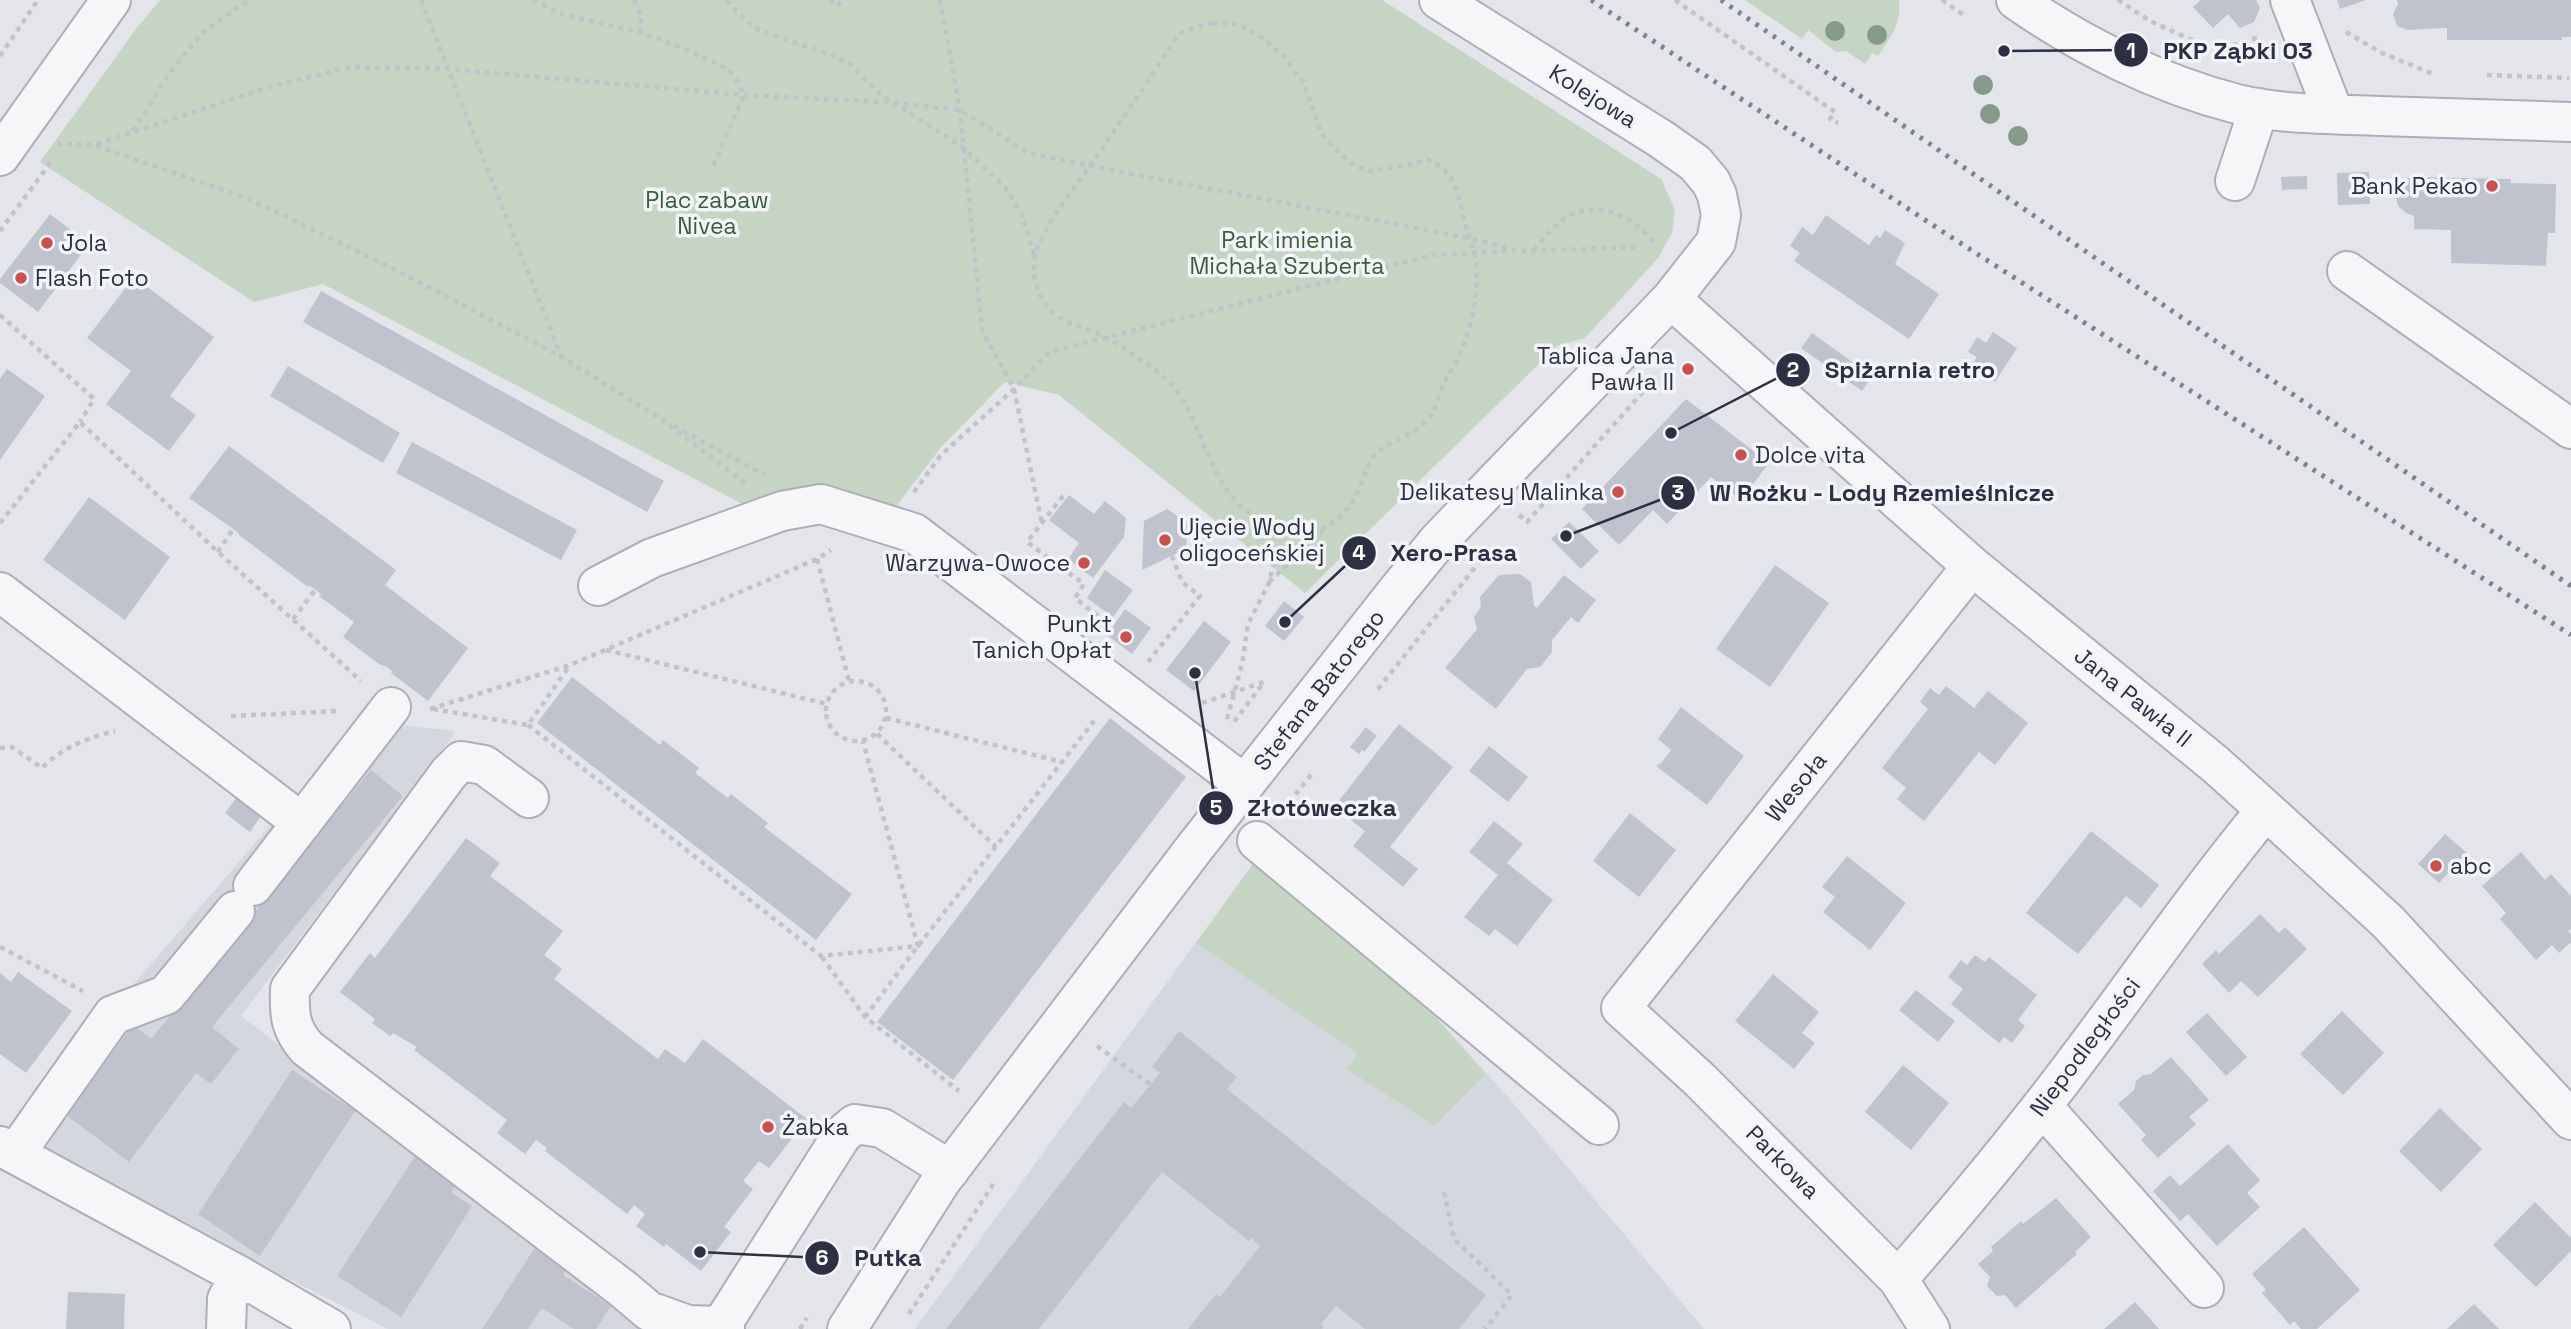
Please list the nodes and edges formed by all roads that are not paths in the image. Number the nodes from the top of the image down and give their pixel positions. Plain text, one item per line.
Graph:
1 (111, 0) edge
2 (1439, 0) edge
3 (2016, 0) edge
4 (2290, 0) edge
5 (2259, 107) junction
6 (2334, 114) junction
7 (2571, 122) edge
8 (0, 156) edge
9 (2235, 181) dead end
10 (1721, 215) joint
11 (2347, 271) dead end
12 (1671, 299) junction
13 (2571, 429) edge
14 (1972, 566) junction
15 (597, 586) dead end
16 (0, 592) edge
17 (391, 707) road end
18 (1244, 784) junction
19 (529, 799) dead end
20 (2266, 810) junction
21 (302, 823) junction
22 (1257, 841) dead end
23 (1621, 1008) joint
24 (2042, 1106) junction
25 (2571, 1120) edge
26 (1599, 1125) dead end
27 (8, 1150) edge
28 (950, 1170) junction
29 (240, 1276) junction
30 (1898, 1279) junction
31 (2204, 1288) dead end
32 (723, 1328) edge
33 (226, 1329) edge
34 (331, 1329) edge
35 (847, 1329) edge
36 (1930, 1329) edge

1 - 8 street
2 - 10 street, Kolejowa
3 - 5 street
4 - 6 street
5 - 6 street
5 - 9 street
6 - 7 street
10 - 12 street, Stefana Batorego
11 - 13 street
12 - 14 street, Jana Pawła II
12 - 18 street, Stefana Batorego
14 - 20 street, Jana Pawła II
14 - 23 street, Wesoła
15 - 18 street
16 - 21 street
17 - 21 street
18 - 28 street, Stefana Batorego
19 - 32 street
20 - 24 street, Niepodległości
20 - 25 street, Jana Pawła II
21 - 27 street
22 - 26 street
23 - 30 street, Parkowa
24 - 30 street, Niepodległości
24 - 31 street
27 - 29 street
28 - 32 street
28 - 35 street, Stefana Batorego
29 - 33 street
29 - 34 street
30 - 36 street, Parkowa

